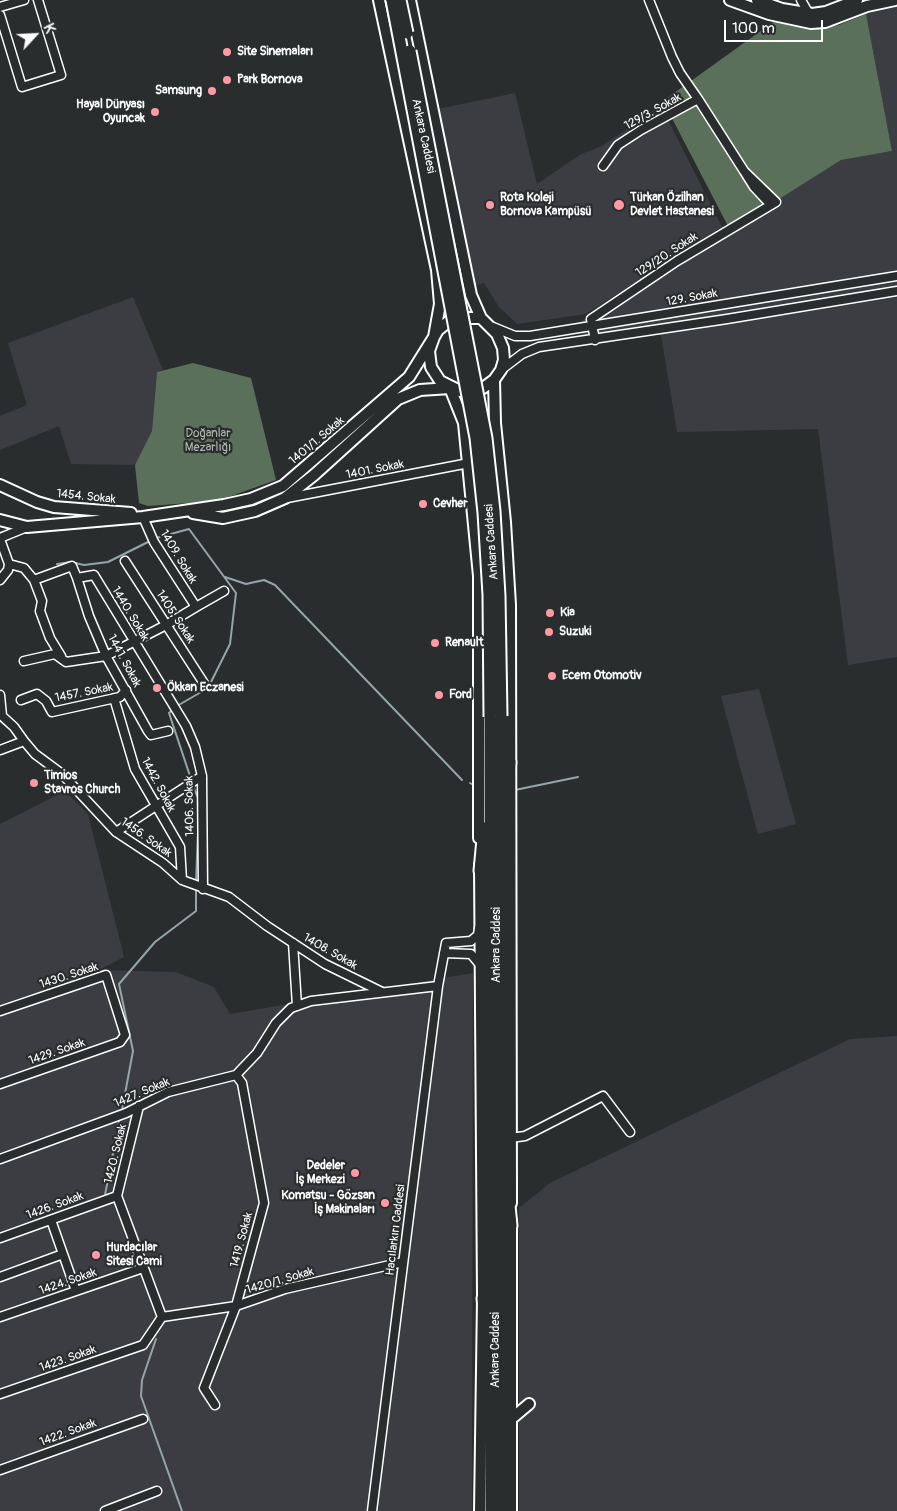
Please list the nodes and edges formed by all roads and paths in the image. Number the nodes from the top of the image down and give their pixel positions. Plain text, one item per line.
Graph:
1 (24, 0) edge
2 (38, 0) edge
3 (380, 0) edge
4 (392, 0) edge
5 (400, 0) edge
6 (410, 0) edge
7 (649, 0) edge
8 (730, 0) edge
9 (757, 0) edge
10 (801, 0) edge
11 (857, 0) edge
12 (895, 0) edge
13 (0, 6) edge
14 (809, 14) junction
15 (0, 15) edge
16 (698, 99) junction
17 (603, 166) dead end
18 (774, 204) joint
19 (897, 276) edge
20 (897, 291) edge
21 (481, 318) junction
22 (592, 326) junction
23 (491, 327) junction
24 (434, 336) junction
25 (595, 340) junction
26 (501, 370) junction
27 (494, 380) junction
28 (450, 388) junction
29 (469, 463) junction
30 (0, 485) edge
31 (0, 489) edge
32 (0, 497) edge
33 (285, 498) junction
34 (182, 512) junction
35 (144, 517) junction
36 (0, 520) edge
37 (27, 527) junction
38 (0, 539) edge
39 (126, 561) dead end
40 (9, 564) junction
41 (77, 578) junction
42 (0, 580) edge
43 (34, 580) junction
44 (224, 591) dead end
45 (196, 607) junction
46 (166, 625) junction
47 (134, 642) junction
48 (106, 656) junction
49 (24, 661) dead end
50 (66, 662) junction
51 (205, 685) dead end
52 (126, 690) junction
53 (0, 695) edge
54 (114, 698) junction
55 (21, 700) dead end
56 (1, 717) edge
57 (495, 717) junction
58 (186, 726) joint
59 (168, 731) dead end
60 (24, 741) junction
61 (0, 750) edge
62 (510, 762) junction
63 (490, 769) junction
64 (202, 776) junction
65 (157, 805) junction
66 (501, 826) junction
67 (116, 832) junction
68 (480, 871) junction
69 (182, 880) junction
70 (203, 889) junction
71 (481, 921) junction
72 (293, 943) junction
73 (444, 953) junction
74 (482, 968) junction
75 (438, 986) junction
76 (382, 992) junction
77 (297, 1006) junction
78 (0, 1011) edge
79 (120, 1042) joint
80 (236, 1075) junction
81 (0, 1084) edge
82 (139, 1106) junction
83 (501, 1122) junction
84 (630, 1132) dead end
85 (510, 1138) junction
86 (0, 1159) edge
87 (118, 1196) junction
88 (51, 1220) junction
89 (511, 1226) junction
90 (0, 1238) edge
91 (63, 1254) junction
92 (403, 1262) junction
93 (143, 1268) junction
94 (0, 1277) edge
95 (76, 1291) junction
96 (483, 1298) junction
97 (236, 1306) junction
98 (162, 1317) junction
99 (0, 1318) edge
100 (510, 1359) junction
101 (520, 1372) dead end
102 (491, 1388) junction
103 (0, 1394) edge
104 (529, 1404) dead end
105 (215, 1405) dead end
106 (143, 1419) dead end
107 (510, 1420) junction
108 (0, 1470) edge
109 (158, 1491) dead end
110 (105, 1511) edge
111 (372, 1511) edge
112 (480, 1511) edge
113 (491, 1511) edge
114 (501, 1511) edge
115 (511, 1511) edge

1 - 13 street
2 - 15 street
3 - 24 main road, Ankara Caddesi
4 - 57 highway, Ankara Caddesi, bridge
5 - 57 highway, Ankara Caddesi, bridge
6 - 21 main road, Ankara Caddesi
7 - 16 street
8 - 12 main road
9 - 14 main road
10 - 14 street
11 - 14 main road
16 - 17 street, 129/3. Sokak
16 - 18 street, 129/3. Sokak
18 - 22 street, 129/20. Sokak
19 - 22 street, 129. Sokak
20 - 25 street, 129. Sokak
21 - 23 main road, Ankara Caddesi
21 - 24 main road
22 - 23 street, 129. Sokak
22 - 25 street
23 - 26 main road, Ankara Caddesi
24 - 28 main road, Ankara Caddesi
24 - 34 main road, 1401/1. Sokak
25 - 26 street, 129. Sokak
26 - 27 main road
27 - 28 main road
27 - 62 main road, Ankara Caddesi
28 - 29 main road, Ankara Caddesi
28 - 33 main road, 1401/1. Sokak
29 - 33 street, 1401. Sokak
29 - 68 main road, Ankara Caddesi
30 - 35 main road, 1454. Sokak
31 - 32 main road
33 - 34 main road, 1401/1. Sokak
34 - 35 main road, 1401/1. Sokak
35 - 37 main road, 1401/1. Sokak
35 - 45 street, 1409. Sokak
36 - 37 main road
37 - 38 street, 1401/1. Sokak
38 - 40 street
39 - 46 street, 1405. Sokak
40 - 42 street
40 - 43 street
41 - 43 street, 1440. Sokak
41 - 47 street, 1440. Sokak
41 - 48 street, 1441. Sokak
43 - 50 street
44 - 45 street
45 - 46 street
46 - 47 street
46 - 51 street, 1405. Sokak
47 - 48 street
47 - 58 street, 1440. Sokak
48 - 50 street
48 - 52 street, 1441. Sokak
49 - 50 street
52 - 54 street, 1457. Sokak
52 - 59 street, 1441. Sokak
53 - 56 street, 1456. Sokak
54 - 55 street, 1457. Sokak
54 - 65 street, 1442. Sokak
56 - 60 street, 1456. Sokak
57 - 63 highway, Ankara Caddesi
57 - 66 highway, Ankara Caddesi
58 - 64 street, 1406. Sokak
60 - 61 street
60 - 67 street, 1456. Sokak
62 - 66 highway
62 - 85 main road, Ankara Caddesi
63 - 68 highway
63 - 102 highway, Ankara Caddesi
64 - 65 street
64 - 70 street, 1406. Sokak
65 - 67 street
65 - 69 street, 1442. Sokak
66 - 83 highway, Ankara Caddesi
67 - 69 street, 1456. Sokak
68 - 71 main road, Ankara Caddesi
69 - 70 street, 1456. Sokak
70 - 72 street, 1456. Sokak
71 - 73 street, Hacılarkırı Caddesi
71 - 74 main road, Ankara Caddesi
72 - 76 street, 1408. Sokak
72 - 77 street, 1408. Sokak
73 - 74 street
73 - 75 street, Hacılarkırı Caddesi
74 - 96 main road, Ankara Caddesi
75 - 76 street
75 - 92 street, Hacılarkırı Caddesi
76 - 77 street
77 - 80 street
78 - 79 street, 1430. Sokak
79 - 81 street, 1429. Sokak
80 - 82 street, 1427. Sokak
80 - 97 street, 1419. Sokak
82 - 86 street, 1427. Sokak
82 - 87 street, 1420. Sokak
83 - 89 highway
83 - 114 highway, Ankara Caddesi
84 - 85 street
85 - 89 main road, Ankara Caddesi
87 - 88 street, 1426. Sokak
87 - 93 street, 1420. Sokak
88 - 90 street, 1426. Sokak
88 - 91 street
89 - 100 main road, Ankara Caddesi
91 - 94 street
91 - 95 street
92 - 97 street, 1420/1. Sokak
92 - 111 street, Hacılarkırı Caddesi
93 - 95 street, 1424. Sokak
93 - 98 street, 1420. Sokak
95 - 99 street, 1424. Sokak
96 - 102 highway
96 - 112 main road, Ankara Caddesi
97 - 98 street, 1420/1. Sokak
97 - 105 street, 1419. Sokak
98 - 103 street, 1423. Sokak
100 - 101 main road
100 - 107 main road, Ankara Caddesi
102 - 113 highway, Ankara Caddesi
104 - 107 main road
106 - 108 street, 1422. Sokak
107 - 115 main road, Ankara Caddesi
109 - 110 street

